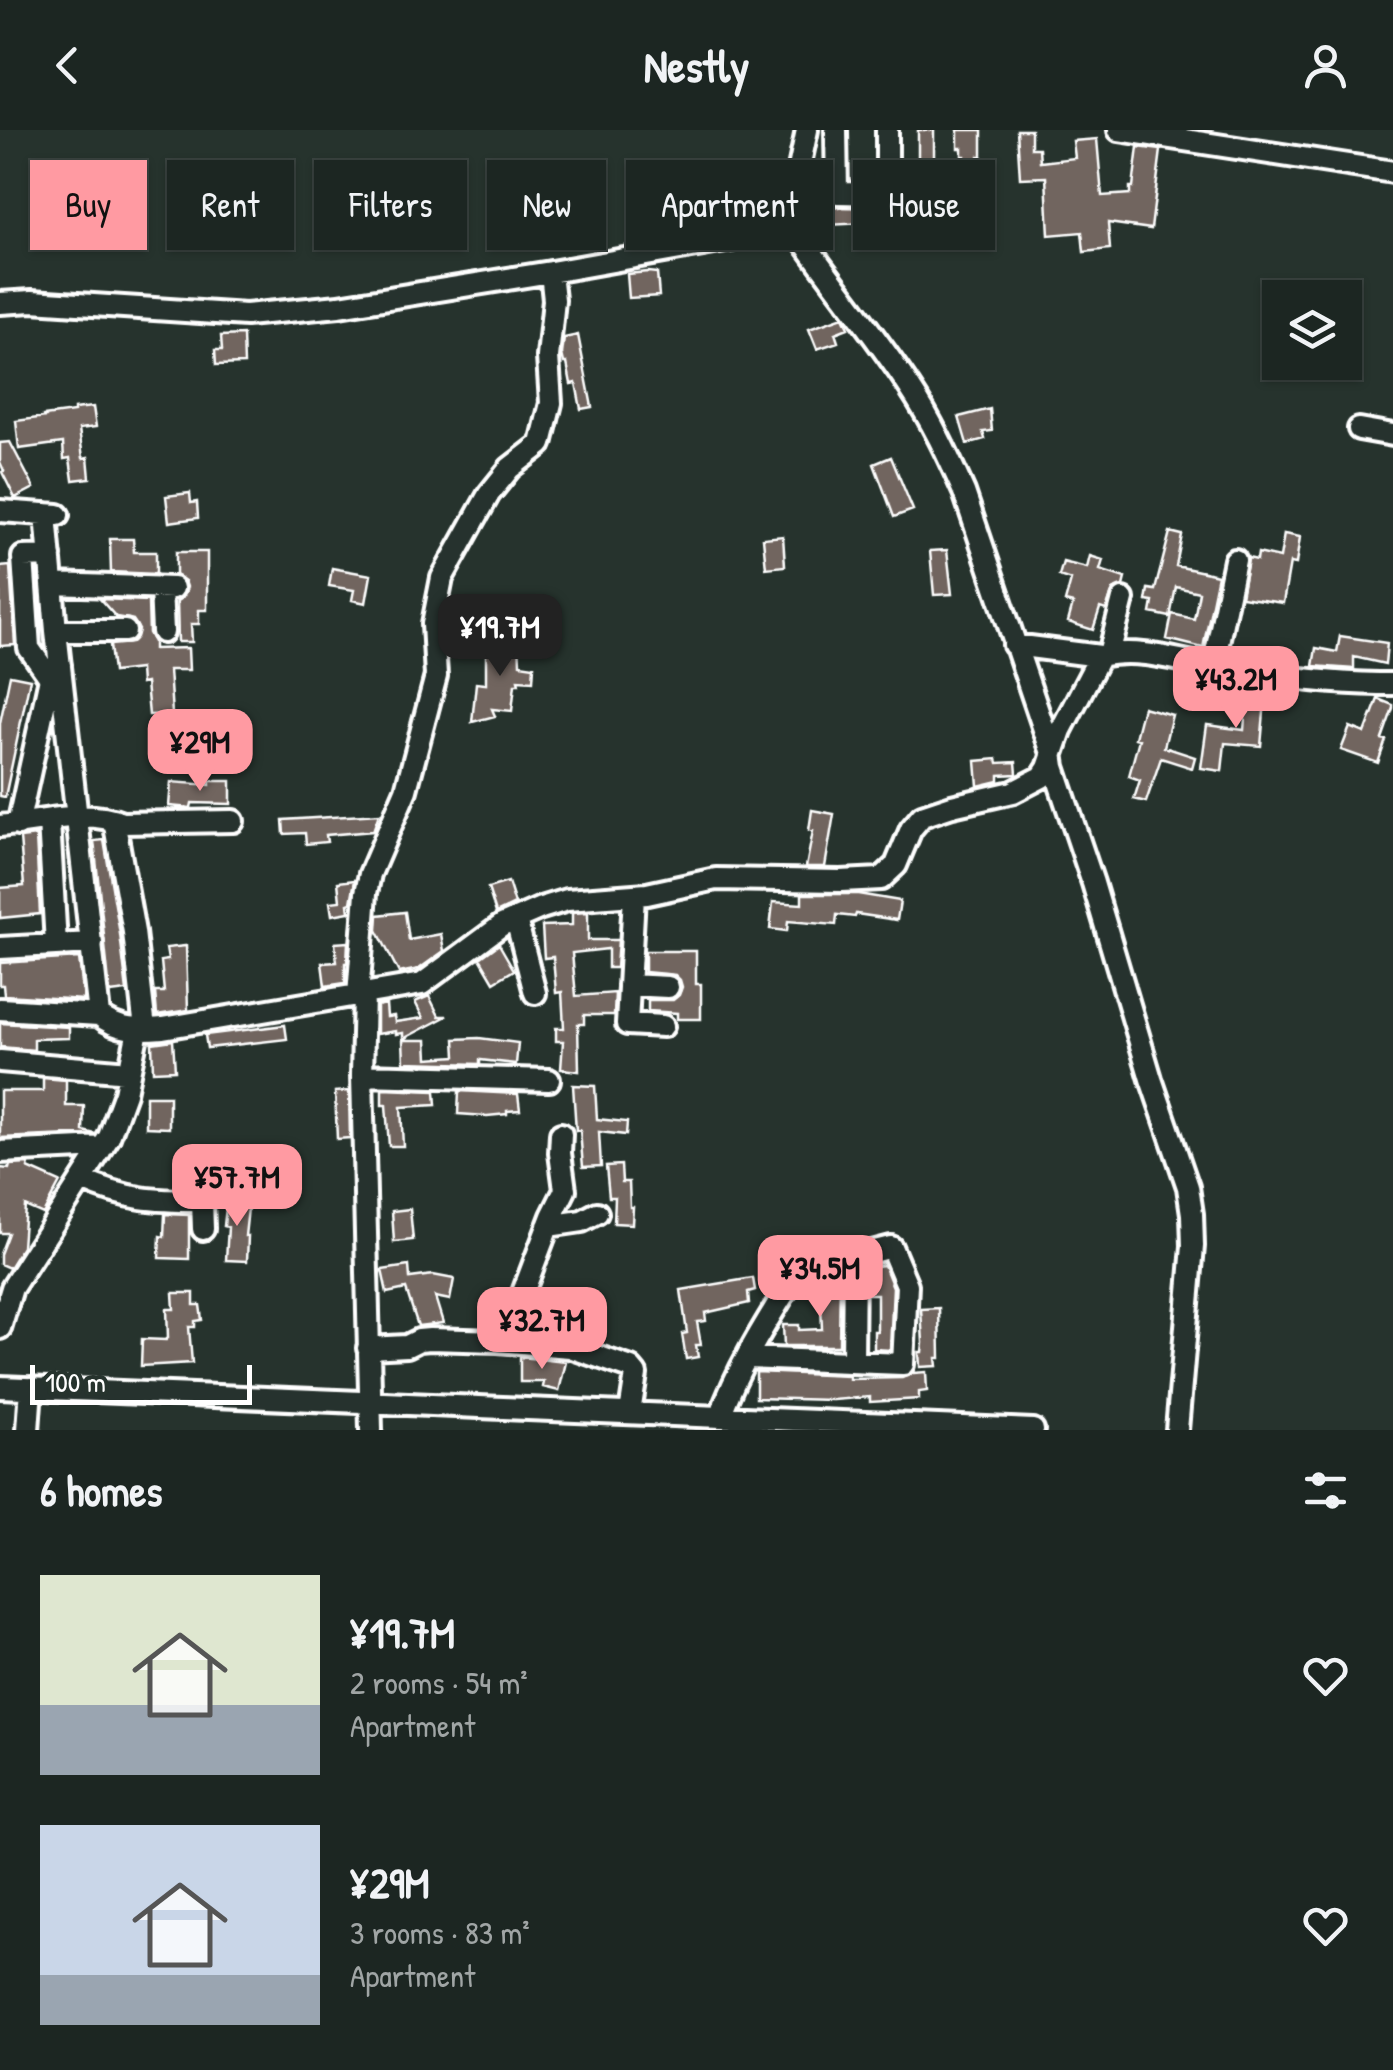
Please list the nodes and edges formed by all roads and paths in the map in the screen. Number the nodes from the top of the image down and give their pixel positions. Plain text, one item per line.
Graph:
1 (807, 130) edge
2 (836, 130) edge
3 (887, 130) edge
4 (1118, 130) edge
5 (801, 160) edge
6 (1393, 172) edge
7 (675, 250) edge
8 (809, 250) edge
9 (552, 272) junction
10 (0, 304) edge
11 (1359, 429) dead end
12 (1393, 435) edge
13 (0, 511) edge
14 (50, 556) junction
15 (1236, 560) dead end
16 (52, 584) junction
17 (1124, 599) dead end
18 (125, 630) dead end
19 (56, 631) junction
20 (163, 632) dead end
21 (1014, 645) junction
22 (1105, 655) junction
23 (1213, 667) junction
24 (55, 671) junction
25 (1393, 684) edge
26 (1052, 753) junction
27 (77, 817) junction
28 (114, 820) junction
29 (49, 821) junction
30 (233, 821) dead end
31 (9, 825) edge
32 (634, 895) junction
33 (516, 918) junction
34 (92, 943) junction
35 (56, 945) junction
36 (0, 948) edge
37 (629, 985) junction
38 (668, 987) dead end
39 (535, 993) dead end
40 (361, 995) junction
41 (0, 1009) edge
42 (100, 1015) junction
43 (663, 1026) dead end
44 (142, 1030) junction
45 (0, 1061) edge
46 (129, 1072) junction
47 (362, 1075) junction
48 (549, 1080) dead end
49 (560, 1134) dead end
50 (102, 1146) junction
51 (0, 1152) edge
52 (82, 1180) junction
53 (597, 1213) dead end
54 (548, 1226) junction
55 (202, 1229) dead end
56 (854, 1256) junction
57 (0, 1328) edge
58 (498, 1341) junction
59 (368, 1348) junction
60 (746, 1358) junction
61 (853, 1362) junction
62 (0, 1387) edge
63 (31, 1388) junction
64 (369, 1403) junction
65 (630, 1414) junction
66 (720, 1417) junction
67 (823, 1426) edge
68 (28, 1430) edge
69 (371, 1430) edge
70 (1034, 1430) edge
71 (1177, 1430) edge

1 - 5 street
2 - 3 street
4 - 6 street
7 - 9 street
8 - 21 street
9 - 10 street
9 - 40 street
11 - 12 street
13 - 14 street
14 - 16 street
14 - 24 street
15 - 23 street
16 - 19 street
16 - 20 street
17 - 22 street
18 - 19 street
19 - 24 street
21 - 22 street
21 - 26 street
22 - 23 street
22 - 26 street
23 - 25 street
24 - 27 street
24 - 31 street
26 - 32 street
26 - 71 street
27 - 28 street
27 - 29 street
27 - 34 street
28 - 30 street
28 - 44 street
29 - 31 street
29 - 35 street
32 - 33 street
32 - 37 street
33 - 39 street
33 - 40 street
34 - 35 street
34 - 42 street
35 - 36 street
37 - 38 street
37 - 43 street
40 - 44 street
40 - 47 street
41 - 42 street
42 - 44 street
44 - 46 street
45 - 46 street
46 - 50 street
47 - 48 street
47 - 59 street
49 - 54 street
50 - 51 street
50 - 52 street
52 - 55 street
52 - 57 street
53 - 54 street
54 - 58 street
56 - 60 street
56 - 61 street
56 - 61 street
58 - 59 street
58 - 65 street
59 - 64 street
60 - 61 street
60 - 66 street
62 - 63 street
63 - 64 street
63 - 68 street
64 - 65 street
64 - 69 street
65 - 66 street
66 - 67 street
67 - 70 street

